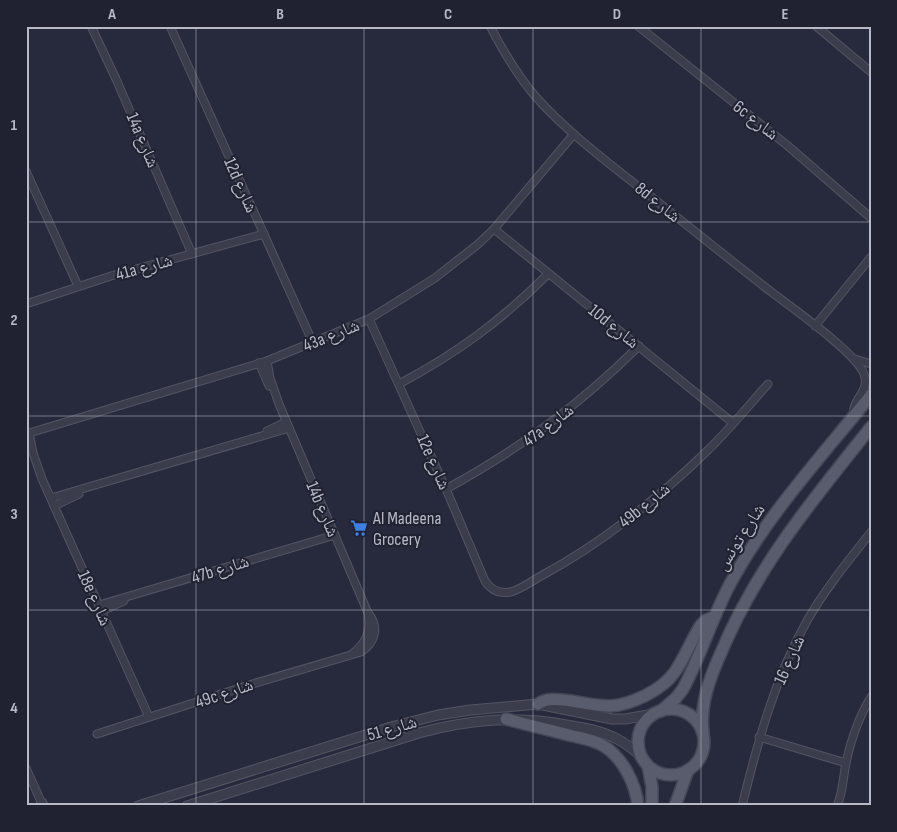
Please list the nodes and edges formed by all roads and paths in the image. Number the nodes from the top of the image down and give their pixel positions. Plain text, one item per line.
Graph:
1 (91, 26) edge
2 (170, 26) edge
3 (490, 26) edge
4 (638, 26) edge
5 (816, 26) edge
6 (871, 72) edge
7 (574, 134) junction
8 (26, 171) edge
9 (871, 218) edge
10 (494, 229) junction
11 (264, 234) junction
12 (192, 254) junction
13 (871, 257) edge
14 (548, 274) junction
15 (78, 286) junction
16 (26, 304) edge
17 (369, 319) junction
18 (816, 326) junction
19 (313, 343) junction
20 (639, 346) junction
21 (850, 356) junction
22 (267, 361) junction
23 (259, 363) junction
24 (871, 364) edge
25 (399, 384) junction
26 (768, 384) dead end
27 (871, 395) edge
28 (279, 404) junction
29 (854, 416) junction
30 (733, 424) junction
31 (288, 425) junction
32 (871, 427) edge
33 (28, 434) edge
34 (26, 448) edge
35 (42, 479) junction
36 (446, 489) junction
37 (52, 502) junction
38 (871, 532) edge
39 (333, 533) junction
40 (498, 592) joint
41 (100, 608) junction
42 (714, 617) junction
43 (370, 640) joint
44 (871, 697) edge
45 (538, 704) junction
46 (657, 712) junction
47 (149, 717) junction
48 (506, 719) junction
49 (703, 732) junction
50 (97, 734) dead end
51 (759, 737) junction
52 (639, 754) junction
53 (846, 763) junction
54 (648, 766) junction
55 (26, 768) edge
56 (688, 770) junction
57 (43, 805) edge
58 (138, 806) edge
59 (187, 806) edge
60 (638, 806) edge
61 (652, 806) edge
62 (675, 806) edge
63 (742, 806) edge
64 (837, 806) edge

1 - 12 street, 14a شارع
2 - 11 street, 12d شارع
3 - 7 street, 8d شارع
4 - 9 street, 6c شارع
5 - 6 street
7 - 10 street, 43a شارع
7 - 18 street, 8d شارع
8 - 15 street
10 - 14 street, 10d شارع
10 - 17 street, 43a شارع
11 - 12 street, 41a شارع
11 - 19 street, 12d شارع
12 - 15 street, 41a شارع
13 - 18 street
14 - 20 street, 10d شارع
14 - 25 street
15 - 16 street, 41a شارع
17 - 19 street, 43a شارع
17 - 25 street, 12e شارع
18 - 21 street, 8d شارع
19 - 22 street, 43a شارع
20 - 30 street, 10d شارع
20 - 36 street, 47a شارع
21 - 24 street, 8d شارع
21 - 29 street, 8d شارع
22 - 23 street, 43a شارع
22 - 28 street, 14b شارع
23 - 28 street, 14b شارع
23 - 33 street, 43a شارع
25 - 36 street, 12e شارع
26 - 30 street, 49b شارع
27 - 29 main road, شارع تونس
28 - 31 street, 14b شارع
29 - 42 main road, شارع تونس
30 - 40 street, 49b شارع
31 - 37 street
31 - 39 street, 14b شارع
32 - 49 main road, شارع تونس
33 - 35 street, 18e شارع
34 - 35 street, 18e شارع
35 - 37 street, 18e شارع
36 - 40 street, 12e شارع
37 - 41 street, 18e شارع
38 - 51 street, شارع 16
39 - 41 street, 47b شارع
39 - 43 street, 14b شارع
41 - 47 street, 18e شارع
42 - 45 main road
42 - 46 main road, شارع تونس
43 - 47 street, 49c شارع
44 - 53 street
45 - 46 street, شارع 51
45 - 58 street, شارع 51
46 - 49 main road
46 - 52 main road
47 - 50 street, 49c شارع
48 - 52 street, شارع 51
48 - 59 street, شارع 51
48 - 60 main road
49 - 56 main road
51 - 53 street
51 - 63 street, شارع 16
52 - 54 main road
53 - 64 street
54 - 56 main road
54 - 61 main road
55 - 57 street
56 - 62 main road

